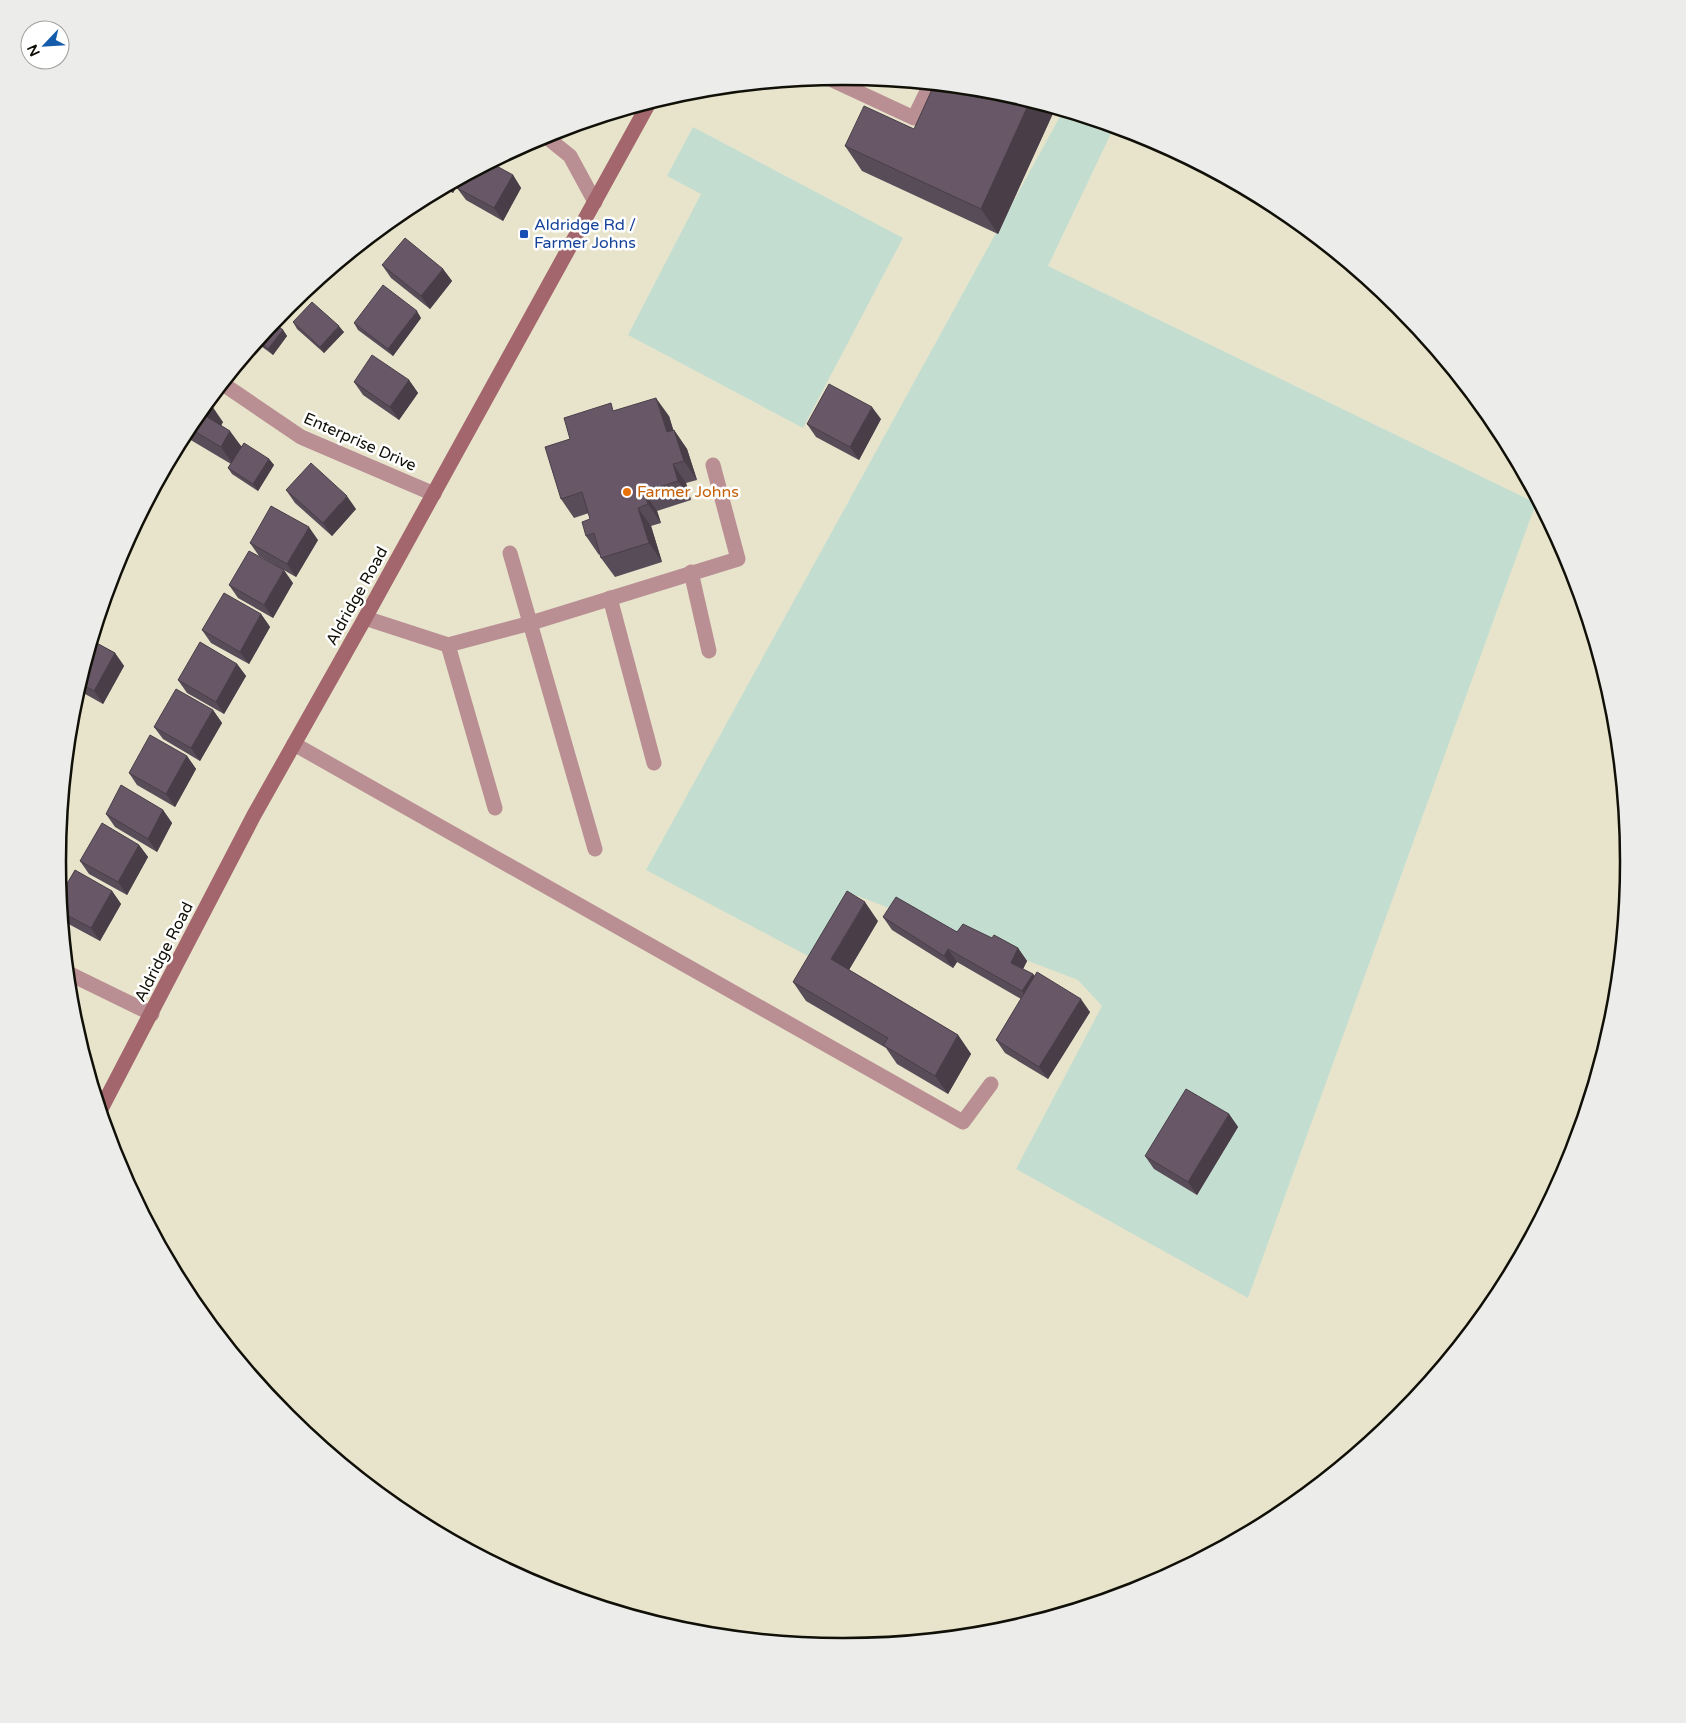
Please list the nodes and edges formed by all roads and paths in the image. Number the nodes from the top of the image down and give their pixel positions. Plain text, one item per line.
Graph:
1 (843, 85) edge
2 (927, 89) edge
3 (646, 110) edge
4 (552, 142) edge
5 (595, 202) junction
6 (228, 388) edge
7 (713, 464) dead end
8 (434, 494) junction
9 (510, 553) dead end
10 (690, 572) junction
11 (610, 598) junction
12 (365, 618) junction
13 (531, 623) junction
14 (448, 645) junction
15 (709, 651) dead end
16 (294, 744) junction
17 (654, 763) dead end
18 (495, 808) dead end
19 (595, 849) dead end
20 (75, 976) edge
21 (152, 1014) junction
22 (991, 1084) dead end
23 (105, 1102) edge

1 - 2 street
3 - 5 street, Aldridge Road
4 - 5 street
5 - 8 street, Aldridge Road
6 - 8 street, Enterprise Drive
7 - 10 street
8 - 12 street, Aldridge Road
9 - 13 street
10 - 11 street
10 - 15 street
11 - 13 street
11 - 17 street
12 - 14 street
12 - 16 street, Aldridge Road
13 - 14 street
13 - 19 street
14 - 18 street
16 - 21 street, Aldridge Road
16 - 22 street
20 - 21 street
21 - 23 street, Aldridge Road

